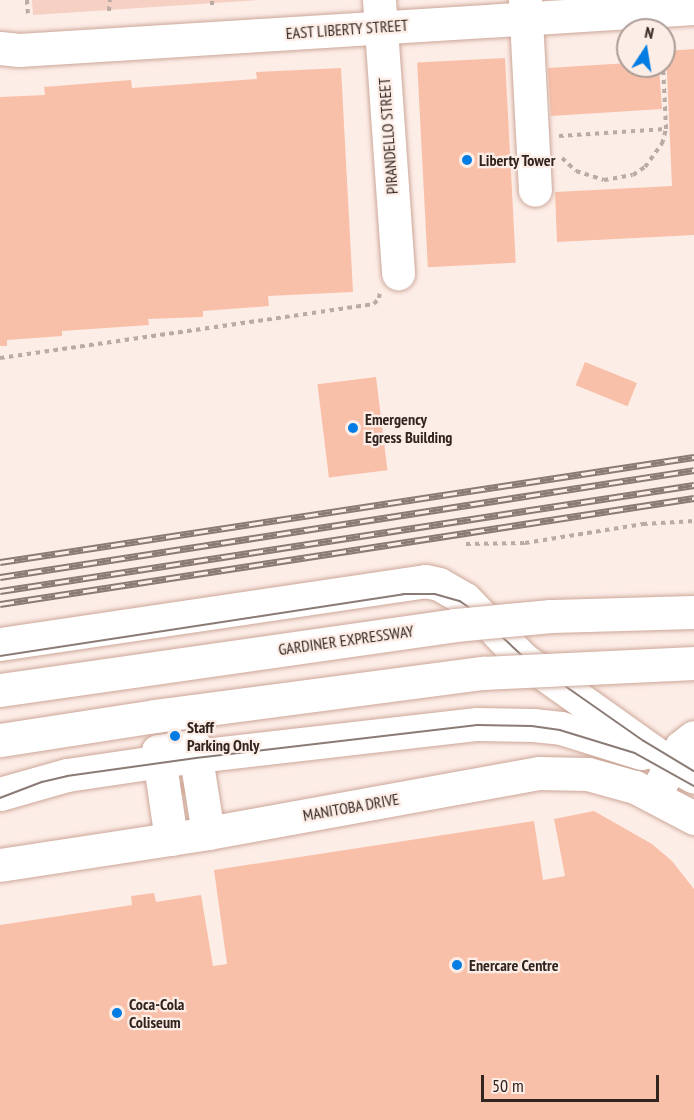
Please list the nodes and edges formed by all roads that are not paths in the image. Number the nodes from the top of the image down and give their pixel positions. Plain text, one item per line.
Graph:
1 (694, 8) edge
2 (526, 9) edge
3 (379, 13) edge
4 (0, 48) edge
5 (535, 190) dead end
6 (389, 282) road end
7 (694, 612) edge
8 (0, 644) edge
9 (694, 663) edge
10 (0, 690) edge
11 (694, 737) edge
12 (0, 740) edge
13 (196, 756) junction
14 (159, 761) junction
15 (682, 771) edge
16 (0, 794) edge
17 (655, 796) junction
18 (694, 818) edge
19 (208, 833) junction
20 (171, 839) junction
21 (0, 865) edge

1 - 2 main road, EAST LIBERTY STREET
2 - 3 main road, EAST LIBERTY STREET
2 - 5 main road
3 - 4 main road, EAST LIBERTY STREET
3 - 6 main road, PIRANDELLO STREET
7 - 10 main road, GARDINER EXPRESSWAY, bridge
8 - 15 main road
9 - 12 main road, bridge
11 - 15 main road
13 - 14 main road
13 - 15 main road
13 - 19 main road
14 - 16 main road
14 - 20 main road
15 - 17 main road
17 - 18 main road, MANITOBA DRIVE
17 - 19 main road, MANITOBA DRIVE
19 - 20 main road, MANITOBA DRIVE
20 - 21 main road, MANITOBA DRIVE

